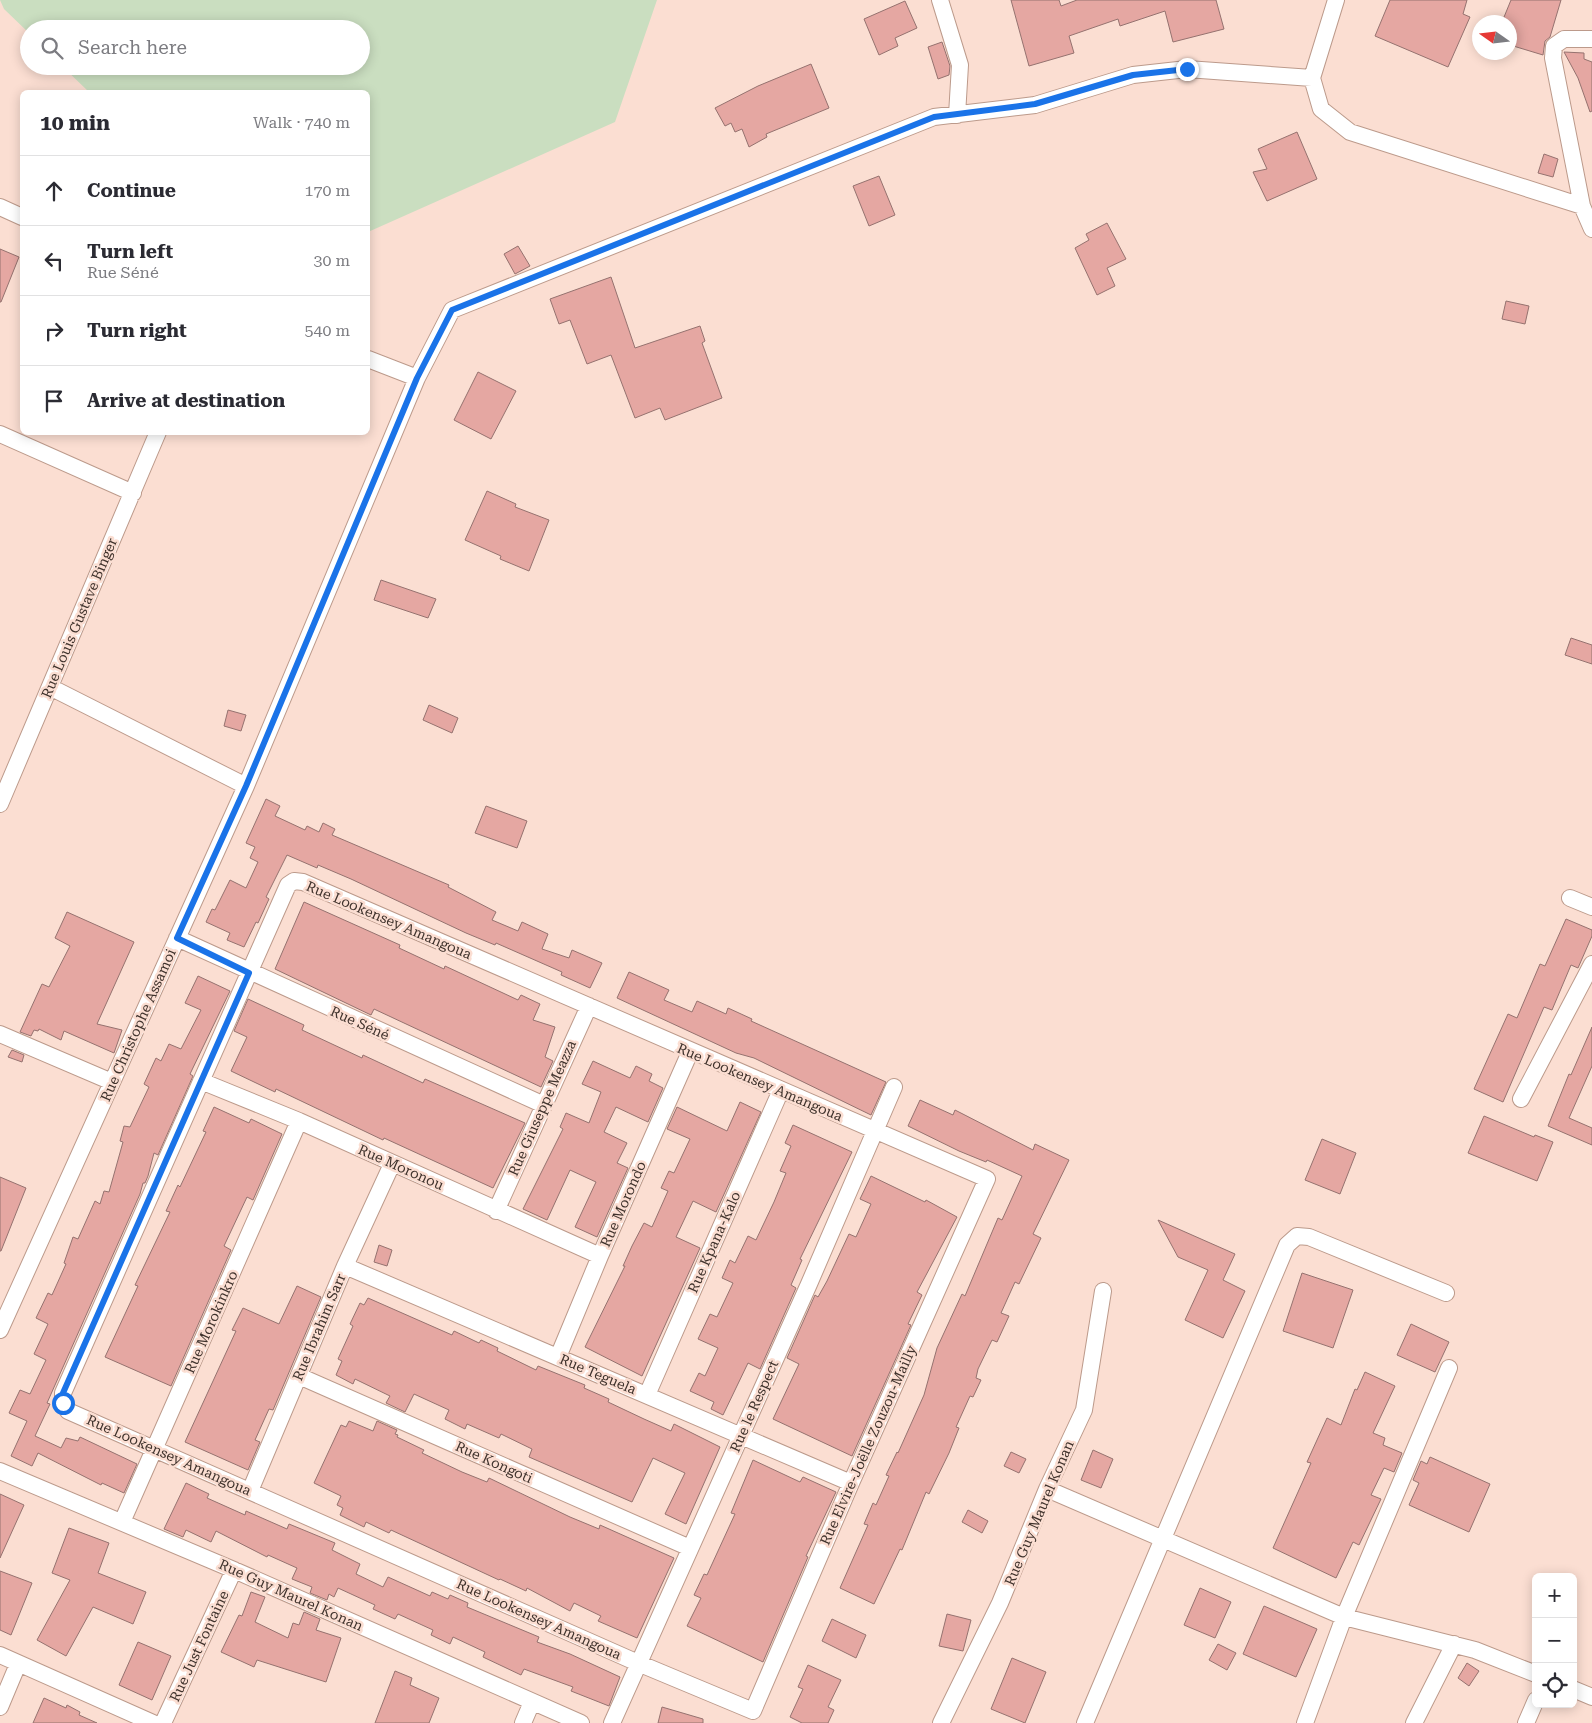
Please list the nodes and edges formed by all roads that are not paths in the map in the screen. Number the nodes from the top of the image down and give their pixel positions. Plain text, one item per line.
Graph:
1 (940, 0) edge
2 (1336, 0) edge
3 (1592, 39) edge
4 (1312, 78) junction
5 (957, 115) junction
6 (1582, 206) junction
7 (0, 207) edge
8 (20, 216) edge
9 (1592, 229) edge
10 (370, 360) edge
11 (417, 378) junction
12 (0, 434) edge
13 (157, 435) edge
14 (133, 493) junction
15 (50, 688) junction
16 (246, 786) junction
17 (0, 804) edge
18 (1570, 898) dead end
19 (1592, 907) edge
20 (177, 938) junction
21 (1592, 964) edge
22 (249, 973) junction
23 (589, 1006) junction
24 (0, 1034) edge
25 (690, 1052) junction
26 (201, 1081) junction
27 (112, 1082) junction
28 (894, 1087) dead end
29 (781, 1090) junction
30 (1521, 1099) dead end
31 (544, 1105) junction
32 (299, 1121) junction
33 (874, 1130) junction
34 (392, 1164) junction
35 (496, 1210) junction
36 (600, 1256) junction
37 (345, 1266) junction
38 (1103, 1292) dead end
39 (1446, 1293) dead end
40 (0, 1330) edge
41 (558, 1357) junction
42 (1449, 1368) dead end
43 (299, 1376) junction
44 (647, 1395) junction
45 (741, 1435) junction
46 (156, 1450) junction
47 (0, 1471) edge
48 (851, 1483) junction
49 (1047, 1489) junction
50 (250, 1492) junction
51 (122, 1522) junction
52 (1164, 1541) junction
53 (690, 1548) junction
54 (234, 1570) junction
55 (1344, 1617) junction
56 (1454, 1644) junction
57 (0, 1655) edge
58 (638, 1663) junction
59 (18, 1664) junction
60 (1532, 1672) edge
61 (1577, 1691) edge
62 (1592, 1697) edge
63 (532, 1702) junction
64 (0, 1707) edge
65 (1533, 1708) edge
66 (153, 1723) edge
67 (163, 1723) edge
68 (523, 1723) edge
69 (581, 1723) edge
70 (612, 1723) edge
71 (941, 1723) edge
72 (1085, 1723) edge
73 (1305, 1723) edge
74 (1414, 1723) edge
75 (1526, 1723) edge

1 - 5 street
2 - 4 street
3 - 6 street
4 - 5 street, Rue Christophe Assamoi
4 - 6 street
5 - 11 street, Rue Christophe Assamoi
6 - 9 street
7 - 8 street
10 - 11 street
11 - 16 street, Rue Christophe Assamoi
12 - 14 street
13 - 14 street, Rue Louis Gustave Binger
14 - 15 street, Rue Louis Gustave Binger
15 - 16 street
15 - 17 street, Rue Louis Gustave Binger
16 - 20 street, Rue Christophe Assamoi
18 - 19 street
20 - 22 street, Rue Séné
20 - 27 street, Rue Christophe Assamoi
21 - 30 street
22 - 23 street, Rue Lookensey Amangoua
22 - 26 street, Rue Lookensey Amangoua
22 - 31 street, Rue Séné
23 - 25 street, Rue Lookensey Amangoua
23 - 31 street, Rue Giuseppe Meazza
24 - 27 street
25 - 29 street, Rue Lookensey Amangoua
25 - 36 street, Rue Morondo
26 - 32 street, Rue Moronou
26 - 46 street, Rue Lookensey Amangoua
27 - 40 street, Rue Christophe Assamoi
28 - 33 street, Rue le Respect
29 - 33 street, Rue Lookensey Amangoua
29 - 44 street, Rue Kpana-Kalo
31 - 35 street, Rue Giuseppe Meazza
32 - 34 street, Rue Moronou
32 - 46 street, Rue Morokinkro
33 - 45 street, Rue le Respect
33 - 48 street, Rue Elvire-Joëlle Zouzou-Mailly
34 - 35 street, Rue Moronou
34 - 37 street, Rue Ibrahim Sarr
35 - 36 street, Rue Moronou
36 - 41 street, Rue Morondo
37 - 41 street, Rue Teguela
37 - 43 street, Rue Ibrahim Sarr
38 - 49 street, Rue Guy Maurel Konan
39 - 52 street
41 - 44 street, Rue Teguela
42 - 55 street
43 - 50 street, Rue Ibrahim Sarr
43 - 53 street, Rue Kongoti
44 - 45 street, Rue Teguela
45 - 48 street, Rue Teguela
45 - 53 street, Rue le Respect
46 - 50 street, Rue Lookensey Amangoua
46 - 51 street, Rue Morokinkro
47 - 51 street, Rue Guy Maurel Konan
48 - 58 street, Rue Elvire-Joëlle Zouzou-Mailly
49 - 52 street
49 - 71 street, Rue Guy Maurel Konan
50 - 58 street, Rue Lookensey Amangoua
51 - 54 street, Rue Guy Maurel Konan
52 - 55 street
52 - 72 street
53 - 58 street, Rue le Respect
54 - 63 street, Rue Guy Maurel Konan
54 - 67 street, Rue Just Fontaine
55 - 56 street
55 - 73 street
56 - 60 street
56 - 74 street
57 - 59 street
58 - 70 street, Rue le Respect
59 - 64 street
59 - 66 street
61 - 62 street
63 - 68 street
63 - 69 street, Rue Guy Maurel Konan
65 - 75 street

